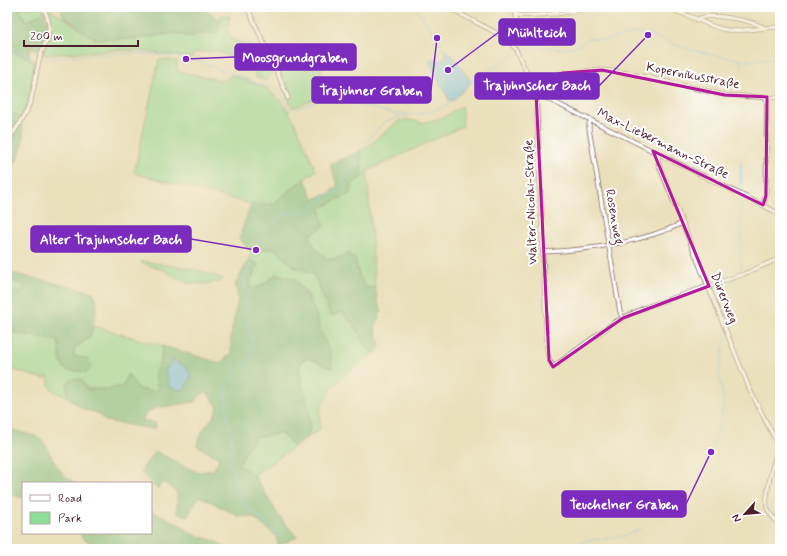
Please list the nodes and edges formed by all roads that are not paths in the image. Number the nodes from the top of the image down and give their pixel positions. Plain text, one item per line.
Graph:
1 (43, 7) edge
2 (247, 7) edge
3 (447, 7) edge
4 (516, 7) edge
5 (556, 7) edge
6 (592, 7) edge
7 (662, 7) edge
8 (557, 14) junction
9 (516, 15) junction
10 (697, 20) junction
11 (763, 27) junction
12 (780, 27) edge
13 (510, 42) junction
14 (532, 81) junction
15 (536, 94) junction
16 (767, 97) junction
17 (288, 98) dead end
18 (780, 98) edge
19 (591, 120) junction
20 (7, 143) edge
21 (659, 154) junction
22 (764, 205) junction
23 (780, 214) edge
24 (683, 223) junction
25 (608, 245) junction
26 (543, 252) junction
27 (780, 258) edge
28 (709, 286) junction
29 (623, 318) junction
30 (780, 448) edge
31 (780, 525) edge

1 - 20 street
2 - 17 street
3 - 13 street
4 - 9 street
5 - 8 street
6 - 8 street
7 - 10 street
8 - 9 street
9 - 13 street
10 - 11 street
10 - 11 street
11 - 12 street
13 - 14 street, Walter-Nicolai-Straße
14 - 15 street, Walter-Nicolai-Straße
14 - 16 street, Kopernikusstraße
15 - 19 street, Max-Liebermann-Straße
15 - 26 street, Walter-Nicolai-Straße
16 - 18 street, Kopernikusstraße
16 - 22 street
19 - 21 street, Max-Liebermann-Straße
19 - 25 street, Rosenweg
21 - 22 street, Max-Liebermann-Straße
21 - 24 street, Dürerweg
22 - 23 street, Max-Liebermann-Straße
24 - 25 street
24 - 28 street, Dürerweg
25 - 26 street
25 - 29 street, Rosenweg
26 - 29 street, Walter-Nicolai-Straße
27 - 28 street
28 - 29 street
28 - 30 street, Dürerweg
30 - 31 street

